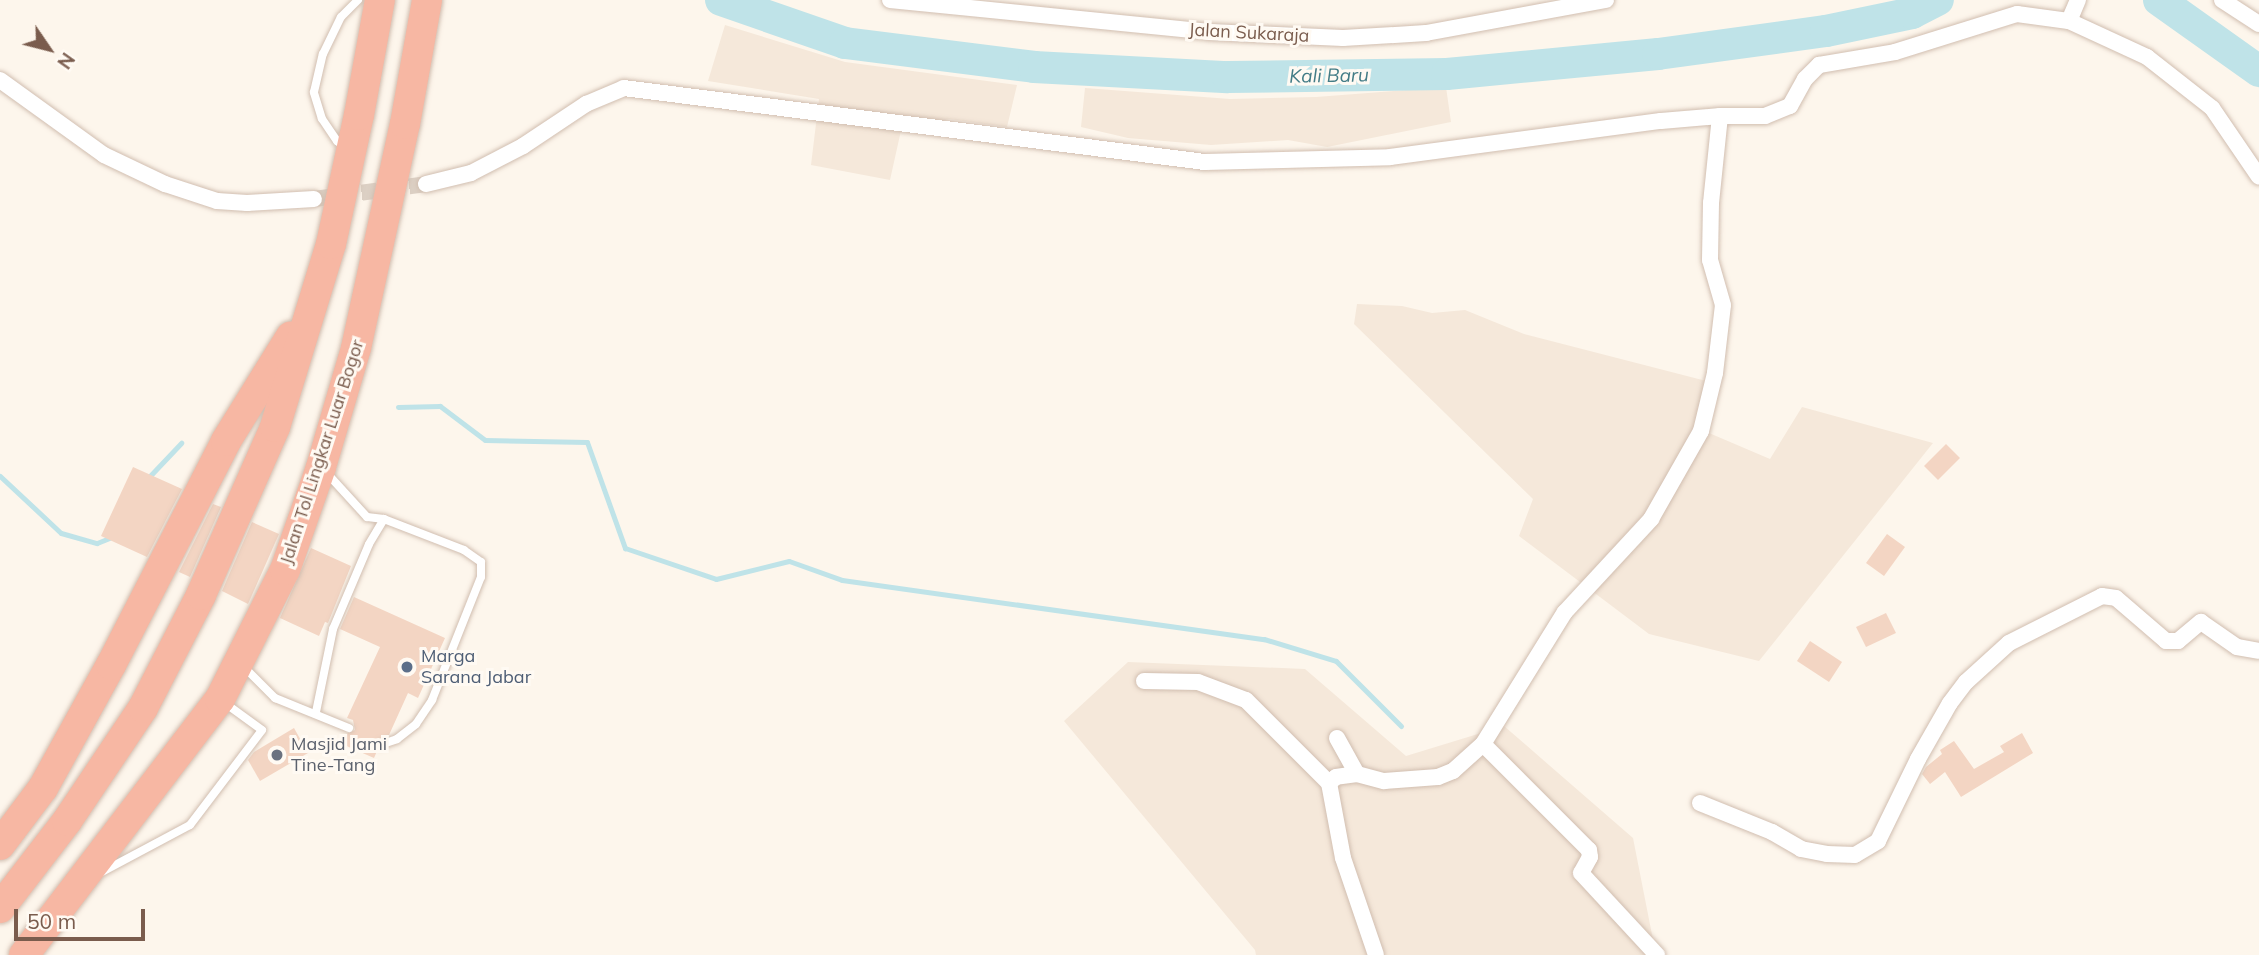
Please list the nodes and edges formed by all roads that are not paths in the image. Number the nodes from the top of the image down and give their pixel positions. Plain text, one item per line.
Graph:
1 (358, 0) edge
2 (380, 0) edge
3 (427, 0) edge
4 (890, 0) edge
5 (1606, 0) edge
6 (2078, 0) edge
7 (2222, 0) edge
8 (2069, 21) junction
9 (2259, 24) edge
10 (0, 80) edge
11 (1720, 116) junction
12 (352, 151) junction
13 (2259, 177) edge
14 (426, 184) tunnel mouth
15 (314, 199) tunnel mouth
16 (313, 302) junction
17 (321, 467) junction
18 (384, 519) junction
19 (2259, 651) edge
20 (239, 662) junction
21 (1144, 681) dead end
22 (220, 699) junction
23 (316, 712) junction
24 (349, 728) dead end
25 (1337, 738) dead end
26 (1483, 744) junction
27 (380, 745) dead end
28 (1357, 774) junction
29 (1329, 783) junction
30 (1700, 803) dead end
31 (0, 845) edge
32 (77, 886) junction
33 (0, 908) edge
34 (24, 955) edge
35 (1376, 955) edge
36 (1657, 955) edge

1 - 12 lane
2 - 12 highway
3 - 17 highway, Jalan Tol Lingkar Luar Bogor
4 - 5 street, Jalan Sukaraja
6 - 8 street
7 - 9 street
8 - 11 street
8 - 13 street
10 - 15 street
11 - 14 street
11 - 26 street
12 - 16 highway
16 - 31 highway
16 - 33 highway
17 - 18 lane
17 - 20 highway, Jalan Tol Lingkar Luar Bogor
18 - 23 lane
18 - 27 lane
19 - 30 street
20 - 22 highway, Jalan Tol Lingkar Luar Bogor
20 - 23 lane
21 - 29 street
22 - 32 highway, Jalan Tol Lingkar Luar Bogor
22 - 32 lane
23 - 24 lane
25 - 28 street
26 - 28 street
26 - 36 street
28 - 29 street
29 - 35 street
32 - 34 highway, Jalan Tol Lingkar Luar Bogor

